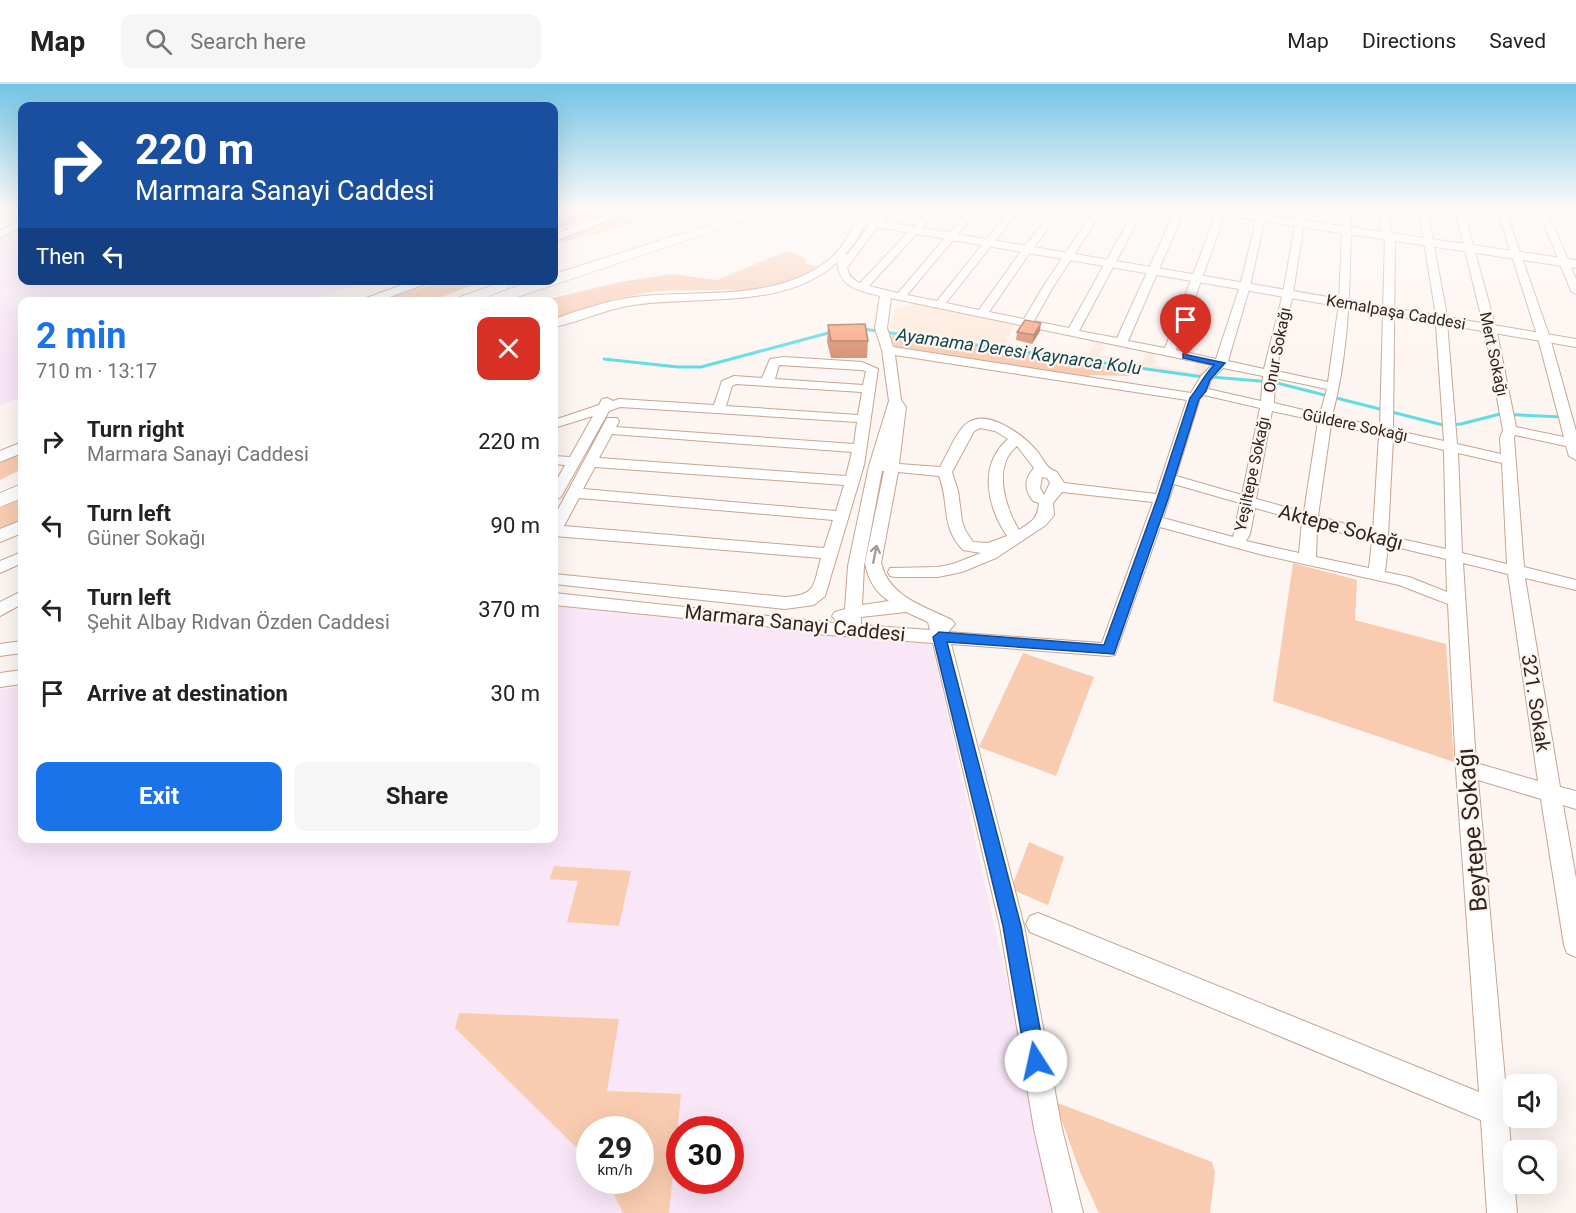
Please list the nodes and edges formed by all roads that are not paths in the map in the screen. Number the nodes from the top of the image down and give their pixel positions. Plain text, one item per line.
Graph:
1 (577, 262) edge
2 (608, 262) edge
3 (824, 262) edge
4 (832, 262) edge
5 (842, 262) edge
6 (847, 262) edge
7 (886, 262) edge
8 (929, 262) edge
9 (972, 262) edge
10 (1018, 262) edge
11 (1065, 262) edge
12 (1101, 262) edge
13 (1157, 262) edge
14 (1204, 262) edge
15 (1251, 262) edge
16 (1293, 262) edge
17 (1346, 262) edge
18 (1390, 262) edge
19 (1432, 262) edge
20 (1473, 262) edge
21 (1519, 262) edge
22 (1563, 262) joint
23 (1109, 263) junction
24 (1576, 264) edge
25 (558, 268) edge
26 (841, 270) junction
27 (1153, 270) junction
28 (558, 278) edge
29 (1198, 278) junction
30 (415, 285) edge
31 (424, 285) edge
32 (505, 285) edge
33 (535, 285) edge
34 (1245, 286) junction
35 (862, 288) junction
36 (1576, 291) edge
37 (1288, 293) junction
38 (886, 294) junction
39 (377, 297) edge
40 (386, 297) edge
41 (473, 297) edge
42 (501, 297) edge
43 (900, 297) junction
44 (1344, 303) junction
45 (939, 304) junction
46 (1389, 311) junction
47 (982, 314) junction
48 (558, 317) edge
49 (1440, 320) junction
50 (558, 322) edge
51 (1028, 322) junction
52 (1490, 328) junction
53 (1073, 332) junction
54 (1544, 338) junction
55 (1121, 343) junction
56 (1576, 343) edge
57 (888, 350) junction
58 (1169, 353) junction
59 (1221, 363) junction
60 (1269, 379) junction
61 (767, 383) junction
62 (1202, 386) junction
63 (869, 389) junction
64 (1332, 394) junction
65 (614, 402) junction
66 (1266, 405) junction
67 (719, 409) junction
68 (558, 415) edge
69 (865, 419) junction
70 (1325, 419) junction
71 (1508, 419) junction
72 (558, 423) edge
73 (558, 425) edge
74 (593, 428) junction
75 (608, 430) junction
76 (1450, 431) junction
77 (1386, 432) junction
78 (1015, 440) junction
79 (858, 448) junction
80 (18, 449) edge
81 (1574, 449) edge
82 (0, 457) edge
83 (558, 460) edge
84 (1509, 460) junction
85 (574, 461) junction
86 (591, 462) junction
87 (884, 467) junction
88 (1042, 471) junction
89 (945, 472) junction
90 (1168, 478) junction
91 (18, 480) edge
92 (850, 482) junction
93 (1057, 487) junction
94 (558, 488) edge
95 (0, 489) edge
96 (18, 492) edge
97 (576, 493) junction
98 (1162, 499) junction
99 (0, 501) edge
100 (1046, 501) junction
101 (1247, 501) junction
102 (841, 516) junction
103 (1310, 520) junction
104 (1155, 522) junction
105 (558, 524) edge
106 (18, 528) edge
107 (558, 531) edge
108 (0, 537) edge
109 (1016, 538) junction
110 (1381, 539) junction
111 (1237, 543) junction
112 (831, 554) junction
113 (1454, 557) junction
114 (18, 559) edge
115 (1309, 560) junction
116 (0, 568) edge
117 (1516, 571) junction
118 (896, 572) dead end
119 (1377, 575) junction
120 (558, 579) edge
121 (1576, 585) edge
122 (883, 589) junction
123 (853, 594) junction
124 (18, 599) edge
125 (558, 599) edge
126 (1456, 601) junction
127 (909, 606) junction
128 (0, 610) edge
129 (852, 622) junction
130 (938, 628) junction
131 (18, 647) edge
132 (0, 650) edge
133 (18, 678) edge
134 (0, 680) edge
135 (1467, 769) junction
136 (1550, 792) junction
137 (1576, 800) edge
138 (1038, 924) dead end
139 (1576, 945) edge
140 (1495, 1112) junction
141 (1048, 1129) junction
142 (1068, 1213) edge
143 (1081, 1213) edge
144 (1502, 1213) edge

1 - 25 highway
2 - 28 highway
3 - 48 main road
4 - 50 main road
5 - 26 street
6 - 26 street
7 - 35 street
8 - 43 street
9 - 45 street
10 - 47 street
11 - 51 street
12 - 23 main road, Kemalpaşa Caddesi
13 - 27 street
14 - 29 street
15 - 34 street
16 - 37 street, Onur Sokağı
17 - 44 street
18 - 46 street
19 - 49 street, Beytepe Sokağı
20 - 52 street, Mert Sokağı
21 - 54 street
22 - 24 main road
22 - 36 street
23 - 27 main road, Kemalpaşa Caddesi
23 - 53 street
26 - 35 street
27 - 29 main road, Kemalpaşa Caddesi
27 - 55 street
29 - 34 main road, Kemalpaşa Caddesi
29 - 58 street
30 - 39 main road
31 - 40 main road
32 - 41 highway
33 - 42 highway
34 - 37 main road, Kemalpaşa Caddesi
34 - 59 street
35 - 38 street
37 - 44 main road, Kemalpaşa Caddesi
37 - 60 street, Onur Sokağı
38 - 43 street
38 - 57 street
43 - 45 street
44 - 46 main road, Kemalpaşa Caddesi
44 - 64 street
45 - 47 street
46 - 49 main road, Kemalpaşa Caddesi
46 - 77 street
47 - 51 street
49 - 52 main road, Kemalpaşa Caddesi
49 - 76 street, Beytepe Sokağı
51 - 53 street
52 - 54 main road, Kemalpaşa Caddesi
52 - 71 street, Mert Sokağı
53 - 55 street
54 - 56 main road, Kemalpaşa Caddesi
54 - 81 street
55 - 58 street
57 - 62 street, Güldere Sokağı
57 - 87 street
58 - 59 street
59 - 60 street
59 - 62 street
60 - 64 street
60 - 66 street, Onur Sokağı
61 - 63 street
61 - 63 street
61 - 67 street
62 - 66 street, Güldere Sokağı
62 - 90 street
63 - 69 street
64 - 70 street
65 - 67 street
65 - 68 street
65 - 72 street
65 - 74 street
65 - 75 street
66 - 70 street, Güldere Sokağı
66 - 101 street, Yeşiltepe Sokağı
67 - 69 street
69 - 79 street
70 - 77 street, Güldere Sokağı
70 - 103 street
71 - 81 street
71 - 84 street, Mert Sokağı
73 - 74 street
74 - 85 street
75 - 79 street
75 - 86 street
76 - 77 street, Güldere Sokağı
76 - 84 street, Güldere Sokağı
76 - 113 street, Beytepe Sokağı
77 - 110 street
78 - 88 street
78 - 89 street
78 - 109 street
79 - 92 street
80 - 82 main road
83 - 85 street
84 - 117 street, 321. Sokak
85 - 94 street
86 - 92 street
86 - 97 street
87 - 89 street
122 -> 87 street
87 - 123 street
88 - 93 street
88 - 100 street
89 - 109 street
90 - 98 street
90 - 101 street, Aktepe Sokağı
91 - 95 highway
92 - 102 street
93 - 98 street
93 - 100 street
96 - 99 highway
97 - 102 street
97 - 105 street
98 - 104 street
100 - 109 street
101 - 103 street, Aktepe Sokağı
101 - 111 street, Yeşiltepe Sokağı
102 - 112 street
103 - 110 street, Aktepe Sokağı
103 - 115 street
104 - 111 street
104 - 130 street, Marmara Sanayi Caddesi
106 - 108 main road
107 - 112 street
109 - 118 street
110 - 113 street, Aktepe Sokağı
110 - 119 street
111 - 115 street
112 - 120 street
113 - 117 street, Aktepe Sokağı
113 - 126 street, Beytepe Sokağı
114 - 116 street
115 - 119 street
117 - 121 street, Aktepe Sokağı
117 - 136 street, 321. Sokak
119 - 126 street
122 - 123 street
122 - 127 street
123 - 129 street
124 - 128 street
125 - 129 street, Marmara Sanayi Caddesi
126 - 135 street, Beytepe Sokağı
127 - 129 street
127 - 130 street
129 - 130 street, Marmara Sanayi Caddesi
130 - 141 street
131 - 132 street
133 - 134 street
135 - 136 street
135 - 140 street, Beytepe Sokağı
136 - 137 street
136 - 139 street, 321. Sokak
138 - 140 street
140 - 144 street, Beytepe Sokağı
141 - 142 street
141 - 143 street

